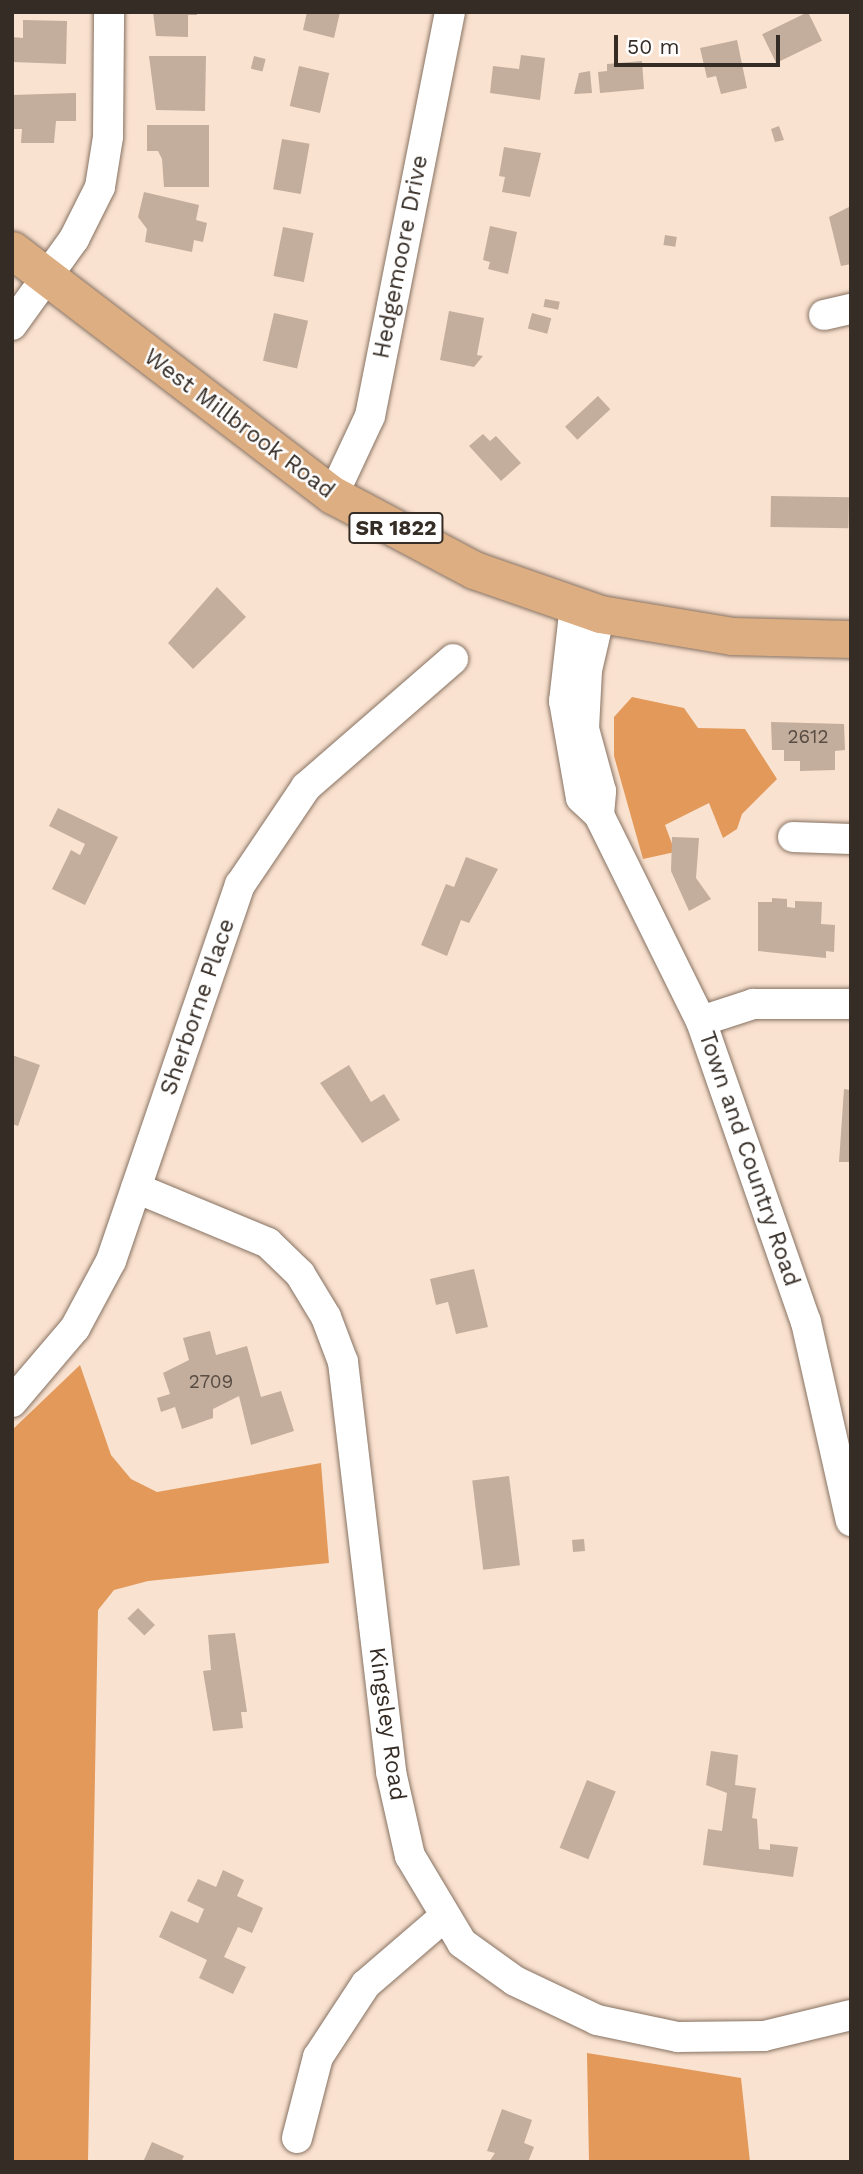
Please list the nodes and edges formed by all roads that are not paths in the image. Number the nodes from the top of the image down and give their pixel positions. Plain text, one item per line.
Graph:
1 (109, 12) edge
2 (450, 12) edge
3 (12, 250) edge
4 (46, 280) junction
5 (12, 325) edge
6 (333, 495) junction
7 (588, 609) junction
8 (851, 639) edge
9 (453, 659) dead end
10 (793, 837) dead end
11 (851, 839) edge
12 (851, 1004) edge
13 (701, 1021) junction
14 (136, 1188) junction
15 (838, 1394) edge
16 (12, 1402) edge
17 (851, 1521) edge
18 (444, 1917) junction
19 (851, 2015) edge
20 (297, 2138) dead end

1 - 4 street
2 - 6 street, Hedgemoore Drive
3 - 4 main road, West Millbrook Road / SR 1822
4 - 5 street
4 - 6 main road, West Millbrook Road / SR 1822
6 - 7 main road, West Millbrook Road / SR 1822
7 - 8 main road, West Millbrook Road / SR 1822
7 - 13 street, Town and Country Road
9 - 14 street, Sherborne Place
10 - 11 street
12 - 13 street
13 - 15 street, Town and Country Road
14 - 16 street, Sherborne Place
14 - 18 street, Kingsley Road
15 - 17 street, Town and Country Road
18 - 19 street, Kingsley Road
18 - 20 street

